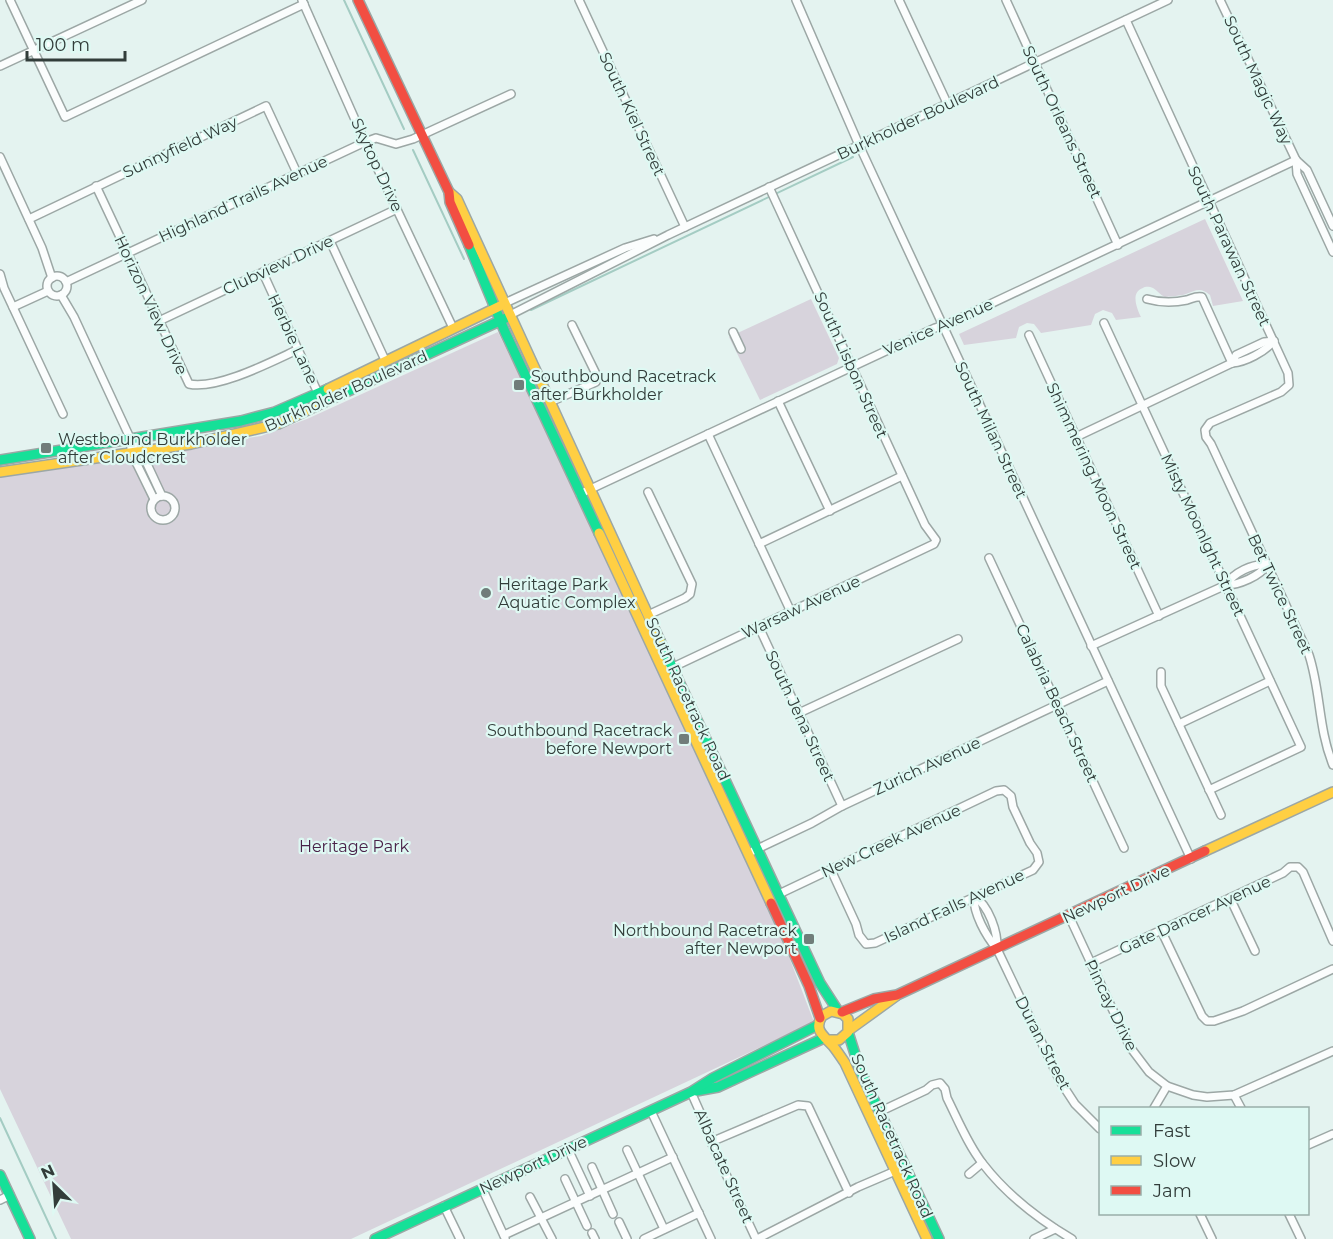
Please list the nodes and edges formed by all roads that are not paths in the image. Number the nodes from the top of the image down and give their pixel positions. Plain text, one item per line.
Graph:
1 (10, 0) edge
2 (142, 0) edge
3 (358, 0) edge
4 (579, 0) edge
5 (796, 0) edge
6 (899, 0) edge
7 (1006, 0) edge
8 (1168, 0) edge
9 (1220, 0) edge
10 (303, 2) edge
11 (1126, 20) junction
12 (34, 51) junction
13 (1035, 63) junction
14 (0, 66) edge
15 (511, 94) dead end
16 (947, 104) junction
17 (422, 135) junction
18 (365, 142) junction
19 (859, 145) junction
20 (0, 157) edge
21 (1296, 160) junction
22 (297, 173) junction
23 (96, 186) junction
24 (769, 187) junction
25 (449, 192) junction
26 (1209, 201) junction
27 (397, 209) junction
28 (29, 219) junction
29 (1333, 226) edge
30 (685, 227) junction
31 (668, 235) junction
32 (330, 241) junction
33 (1118, 245) junction
34 (1333, 252) edge
35 (127, 254) junction
36 (0, 273) edge
37 (263, 273) junction
38 (52, 278) junction
39 (66, 282) junction
40 (48, 291) junction
41 (61, 296) junction
42 (1147, 299) dead end
43 (505, 303) junction
44 (13, 307) junction
45 (495, 308) junction
46 (510, 315) junction
47 (500, 320) junction
48 (159, 321) junction
49 (1104, 323) dead end
50 (572, 325) dead end
51 (942, 326) junction
52 (453, 328) junction
53 (733, 332) dead end
54 (1029, 335) dead end
55 (1274, 341) junction
56 (297, 350) junction
57 (741, 350) dead end
58 (386, 360) junction
59 (1232, 363) junction
60 (851, 367) junction
61 (318, 393) junction
62 (778, 401) junction
63 (550, 402) junction
64 (323, 404) junction
65 (1142, 406) junction
66 (63, 414) dead end
67 (1205, 429) joint
68 (708, 434) junction
69 (1076, 437) junction
70 (131, 440) junction
71 (136, 451) junction
72 (0, 460) edge
73 (0, 472) edge
74 (902, 476) junction
75 (591, 489) junction
76 (648, 492) dead end
77 (580, 494) junction
78 (158, 497) dead end
79 (830, 511) junction
80 (936, 540) joint
81 (759, 544) junction
82 (989, 558) dead end
83 (1267, 565) junction
84 (1226, 585) junction
85 (791, 612) junction
86 (648, 615) junction
87 (1159, 616) junction
88 (759, 627) junction
89 (958, 639) dead end
90 (1091, 646) junction
91 (668, 670) junction
92 (1161, 672) dead end
93 (1108, 681) junction
94 (1270, 681) junction
95 (1058, 705) junction
96 (799, 713) junction
97 (1179, 724) junction
98 (1333, 765) edge
99 (1209, 790) junction
100 (1333, 792) edge
101 (842, 806) junction
102 (1221, 815) dead end
103 (758, 848) junction
104 (1124, 848) dead end
105 (748, 853) junction
106 (1191, 859) junction
107 (1039, 862) joint
108 (831, 870) junction
109 (779, 894) junction
110 (974, 896) junction
111 (1230, 898) junction
112 (1069, 916) junction
113 (1161, 930) junction
114 (1333, 941) edge
115 (997, 949) junction
116 (1255, 951) dead end
117 (1091, 963) junction
118 (1333, 969) edge
119 (897, 995) junction
120 (840, 1011) junction
121 (819, 1022) junction
122 (848, 1031) junction
123 (825, 1039) junction
124 (1333, 1051) edge
125 (1167, 1086) junction
126 (691, 1092) junction
127 (1234, 1095) junction
128 (1155, 1107) edge
129 (1240, 1107) edge
130 (651, 1111) junction
131 (879, 1112) junction
132 (1099, 1127) edge
133 (1333, 1134) edge
134 (711, 1142) junction
135 (1309, 1145) edge
136 (568, 1149) junction
137 (627, 1150) dead end
138 (673, 1157) junction
139 (982, 1163) junction
140 (905, 1166) junction
141 (592, 1167) dead end
142 (895, 1171) junction
143 (638, 1173) junction
144 (969, 1174) dead end
145 (0, 1175) edge
146 (565, 1179) dead end
147 (482, 1188) junction
148 (603, 1190) junction
149 (849, 1193) junction
150 (10, 1196) junction
151 (590, 1196) junction
152 (530, 1197) dead end
153 (0, 1200) edge
154 (576, 1202) junction
155 (444, 1206) junction
156 (699, 1213) junction
157 (614, 1214) dead end
158 (1200, 1215) edge
159 (1290, 1215) edge
160 (543, 1218) junction
161 (619, 1222) dead end
162 (587, 1226) dead end
163 (664, 1229) junction
164 (1055, 1229) junction
165 (505, 1237) edge
166 (30, 1239) edge
167 (375, 1239) edge
168 (460, 1239) edge
169 (552, 1239) edge
170 (627, 1239) edge
171 (644, 1239) edge
172 (711, 1239) edge
173 (756, 1239) edge
174 (927, 1239) edge
175 (939, 1239) edge
176 (1034, 1239) edge
177 (1072, 1239) edge
178 (1212, 1239) edge
179 (1301, 1239) edge

1 - 12 street
2 - 12 street
3 - 17 main road, South Racetrack Road
4 - 30 street, South Kiel Street
5 - 19 street, South Milan Street
6 - 16 street
7 - 13 street, South Orleans Street
8 - 11 street, Burkholder Boulevard
9 - 21 street, South Magic Way
10 - 12 street
10 - 18 street, Skytop Drive
11 - 13 street, Burkholder Boulevard
11 - 26 street, South Parawan Street
12 - 14 street
13 - 16 street, Burkholder Boulevard
13 - 33 street, South Orleans Street
15 - 17 street, Highland Trails Avenue
16 - 19 street, Burkholder Boulevard
17 - 18 street, Highland Trails Avenue
17 - 25 main road, South Racetrack Road
18 - 22 street, Highland Trails Avenue
18 - 27 street, Skytop Drive
19 - 24 street, Burkholder Boulevard
19 - 51 street, South Milan Street
20 - 28 street
21 - 26 street, Venice Avenue
21 - 29 street, South Magic Way
21 - 34 street, South Magic Way
22 - 23 street, Sunnyfield Way
22 - 35 street, Highland Trails Avenue
23 - 28 street, Sunnyfield Way
23 - 35 street, Horizon View Drive
24 - 30 street, Burkholder Boulevard
24 - 60 street, South Lisbon Street
25 - 43 main road, South Racetrack Road
25 - 45 main road, South Racetrack Road
26 - 33 street, Venice Avenue
26 - 55 street, South Parawan Street
27 - 32 street, Clubview Drive
27 - 52 street, Skytop Drive
28 - 38 street
30 - 31 street, Burkholder Boulevard
31 - 43 street, Burkholder Boulevard
31 - 46 street, Burkholder Boulevard
32 - 37 street, Clubview Drive
32 - 58 street
33 - 51 street, Venice Avenue
35 - 39 street, Highland Trails Avenue
35 - 48 street, Horizon View Drive
36 - 44 street
37 - 48 street, Clubview Drive
37 - 56 street, Herbie Lane
38 - 39 street
38 - 40 street
39 - 41 street
40 - 41 street
40 - 44 street
41 - 70 street
42 - 59 street
43 - 45 main road, Burkholder Boulevard
43 - 46 main road, South Racetrack Road
44 - 66 street
45 - 47 main road, South Racetrack Road
45 - 52 main road, Burkholder Boulevard
46 - 47 main road, Burkholder Boulevard
46 - 63 main road, South Racetrack Road
47 - 64 main road, Burkholder Boulevard
47 - 77 main road, South Racetrack Road
48 - 56 street, Horizon View Drive
49 - 65 street, Misty Moonlght Street
50 - 63 street
51 - 60 street, Venice Avenue
51 - 90 street, South Milan Street
52 - 58 main road, Burkholder Boulevard
53 - 57 street
54 - 69 street, Shimmering Moon Street
55 - 59 street
55 - 67 street, South Parawan Street
56 - 61 street, Herbie Lane
58 - 61 main road, Burkholder Boulevard
59 - 65 street
60 - 62 street, Venice Avenue
60 - 74 street, South Lisbon Street
61 - 64 street, Herbie Lane
61 - 70 main road, Burkholder Boulevard
62 - 68 street, Venice Avenue
62 - 79 street
63 - 75 main road, South Racetrack Road
64 - 71 main road, Burkholder Boulevard
65 - 69 street
65 - 84 street, Misty Moonlght Street
67 - 83 street, Bet Twice Street
68 - 75 street, Venice Avenue
68 - 81 street
69 - 87 street, Shimmering Moon Street
70 - 71 street
70 - 72 main road, Burkholder Boulevard
71 - 73 main road, Burkholder Boulevard
71 - 78 street
74 - 79 street
74 - 80 street, South Lisbon Street
75 - 77 street, Venice Avenue
75 - 86 main road, South Racetrack Road
76 - 86 street
77 - 91 main road, South Racetrack Road
79 - 81 street
80 - 85 street, Warsaw Avenue
81 - 85 street
82 - 95 street, Calabria Beach Street
83 - 84 street
83 - 98 street, Bet Twice Street
84 - 87 street
84 - 94 street, Misty Moonlght Street
85 - 88 street, Warsaw Avenue
86 - 91 main road, South Racetrack Road
87 - 90 street
88 - 91 street, Warsaw Avenue
88 - 96 street, South Jena Street
89 - 96 street
90 - 93 street, South Milan Street
91 - 103 main road, South Racetrack Road
91 - 105 main road, South Racetrack Road
92 - 97 street
93 - 95 street, Zurich Avenue
93 - 106 street, South Milan Street
94 - 97 street
94 - 99 street, Misty Moonlght Street
95 - 101 street, Zurich Avenue
95 - 104 street, Calabria Beach Street
96 - 101 street, South Jena Street
97 - 99 street
99 - 102 street
100 - 106 main road, Newport Drive
101 - 103 street, Zurich Avenue
103 - 105 street, Zurich Avenue
103 - 109 main road, South Racetrack Road
105 - 121 main road, South Racetrack Road
106 - 112 main road, Newport Drive
107 - 108 street, New Creek Avenue
107 - 110 street, Island Falls Avenue
108 - 109 street, New Creek Avenue
108 - 110 street, Island Falls Avenue
109 - 120 main road, South Racetrack Road
110 - 115 street, Duran Street
111 - 113 street, Gate Dancer Avenue
111 - 114 street, Gate Dancer Avenue
111 - 116 street
112 - 115 main road, Newport Drive
112 - 117 street, Pincay Drive
113 - 117 street, Gate Dancer Avenue
113 - 118 street
115 - 119 main road, Newport Drive
115 - 132 street, Duran Street
117 - 125 street, Pincay Drive
119 - 120 main road, Newport Drive
119 - 122 main road, Newport Drive
120 - 121 main road
120 - 122 main road
121 - 123 main road
121 - 126 main road, Newport Drive
122 - 123 main road
122 - 131 main road, South Racetrack Road
123 - 126 main road, Newport Drive
123 - 142 main road, South Racetrack Road
124 - 127 street, Pincay Drive
125 - 127 street, Pincay Drive
125 - 128 street
126 - 130 main road, Newport Drive
126 - 134 street, Albacate Street
127 - 129 street
130 - 136 main road, Newport Drive
130 - 138 street
131 - 139 street
131 - 140 main road, South Racetrack Road
133 - 135 street
134 - 149 street
134 - 173 street, Albacate Street
136 - 147 main road, Newport Drive
136 - 151 street
137 - 143 street
138 - 143 street
138 - 156 street
139 - 144 street
139 - 164 street
140 - 142 street
140 - 175 main road, South Racetrack Road
141 - 148 street
142 - 149 street
142 - 174 main road, South Racetrack Road
143 - 148 street
143 - 163 street
145 - 150 main road
146 - 154 street
147 - 155 main road, Newport Drive
147 - 165 street
148 - 151 street
148 - 157 street
149 - 173 street
150 - 153 street
150 - 166 main road
151 - 154 street
152 - 160 street
154 - 160 street
154 - 162 street
155 - 167 main road, Newport Drive
155 - 168 street
156 - 163 street
156 - 172 street
158 - 178 street
159 - 179 street
160 - 165 street
160 - 169 street
161 - 170 street
163 - 171 street
164 - 176 street
164 - 177 street

